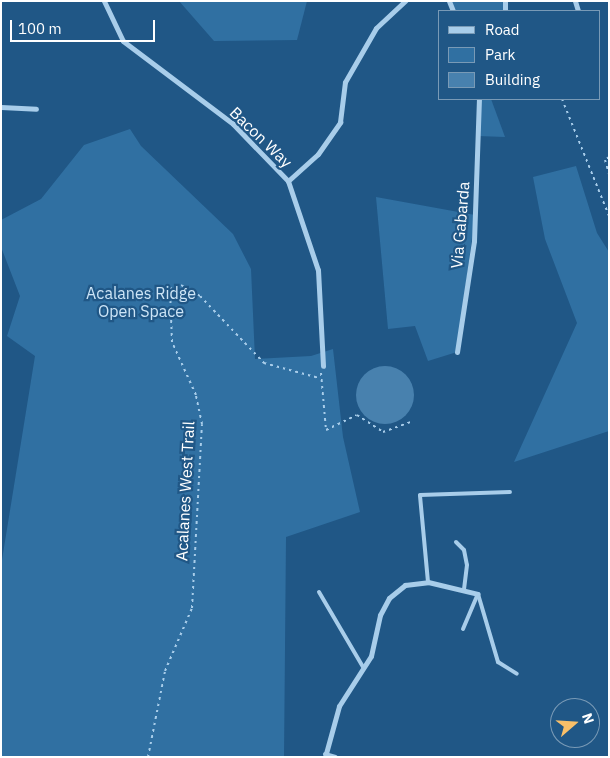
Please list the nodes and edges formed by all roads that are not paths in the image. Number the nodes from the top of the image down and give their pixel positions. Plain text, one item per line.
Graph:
1 (104, 1) edge
2 (406, 1) edge
3 (480, 100) edge
4 (1, 106) edge
5 (36, 109) dead end
6 (288, 181) junction
7 (457, 352) dead end
8 (322, 366) dead end
9 (510, 492) dead end
10 (456, 542) dead end
11 (428, 582) junction
12 (464, 591) junction
13 (319, 592) dead end
14 (478, 594) junction
15 (463, 629) dead end
16 (363, 667) junction
17 (517, 674) dead end
18 (325, 755) edge
19 (336, 757) edge

1 - 6 street, Bacon Way
2 - 6 street
3 - 7 street, Via Gabarda
4 - 5 street
6 - 8 street, Bacon Way
9 - 11 lane
10 - 12 lane
11 - 12 street
11 - 16 street
12 - 14 street
13 - 16 lane
14 - 15 lane
14 - 17 lane
16 - 18 street
18 - 19 lane

